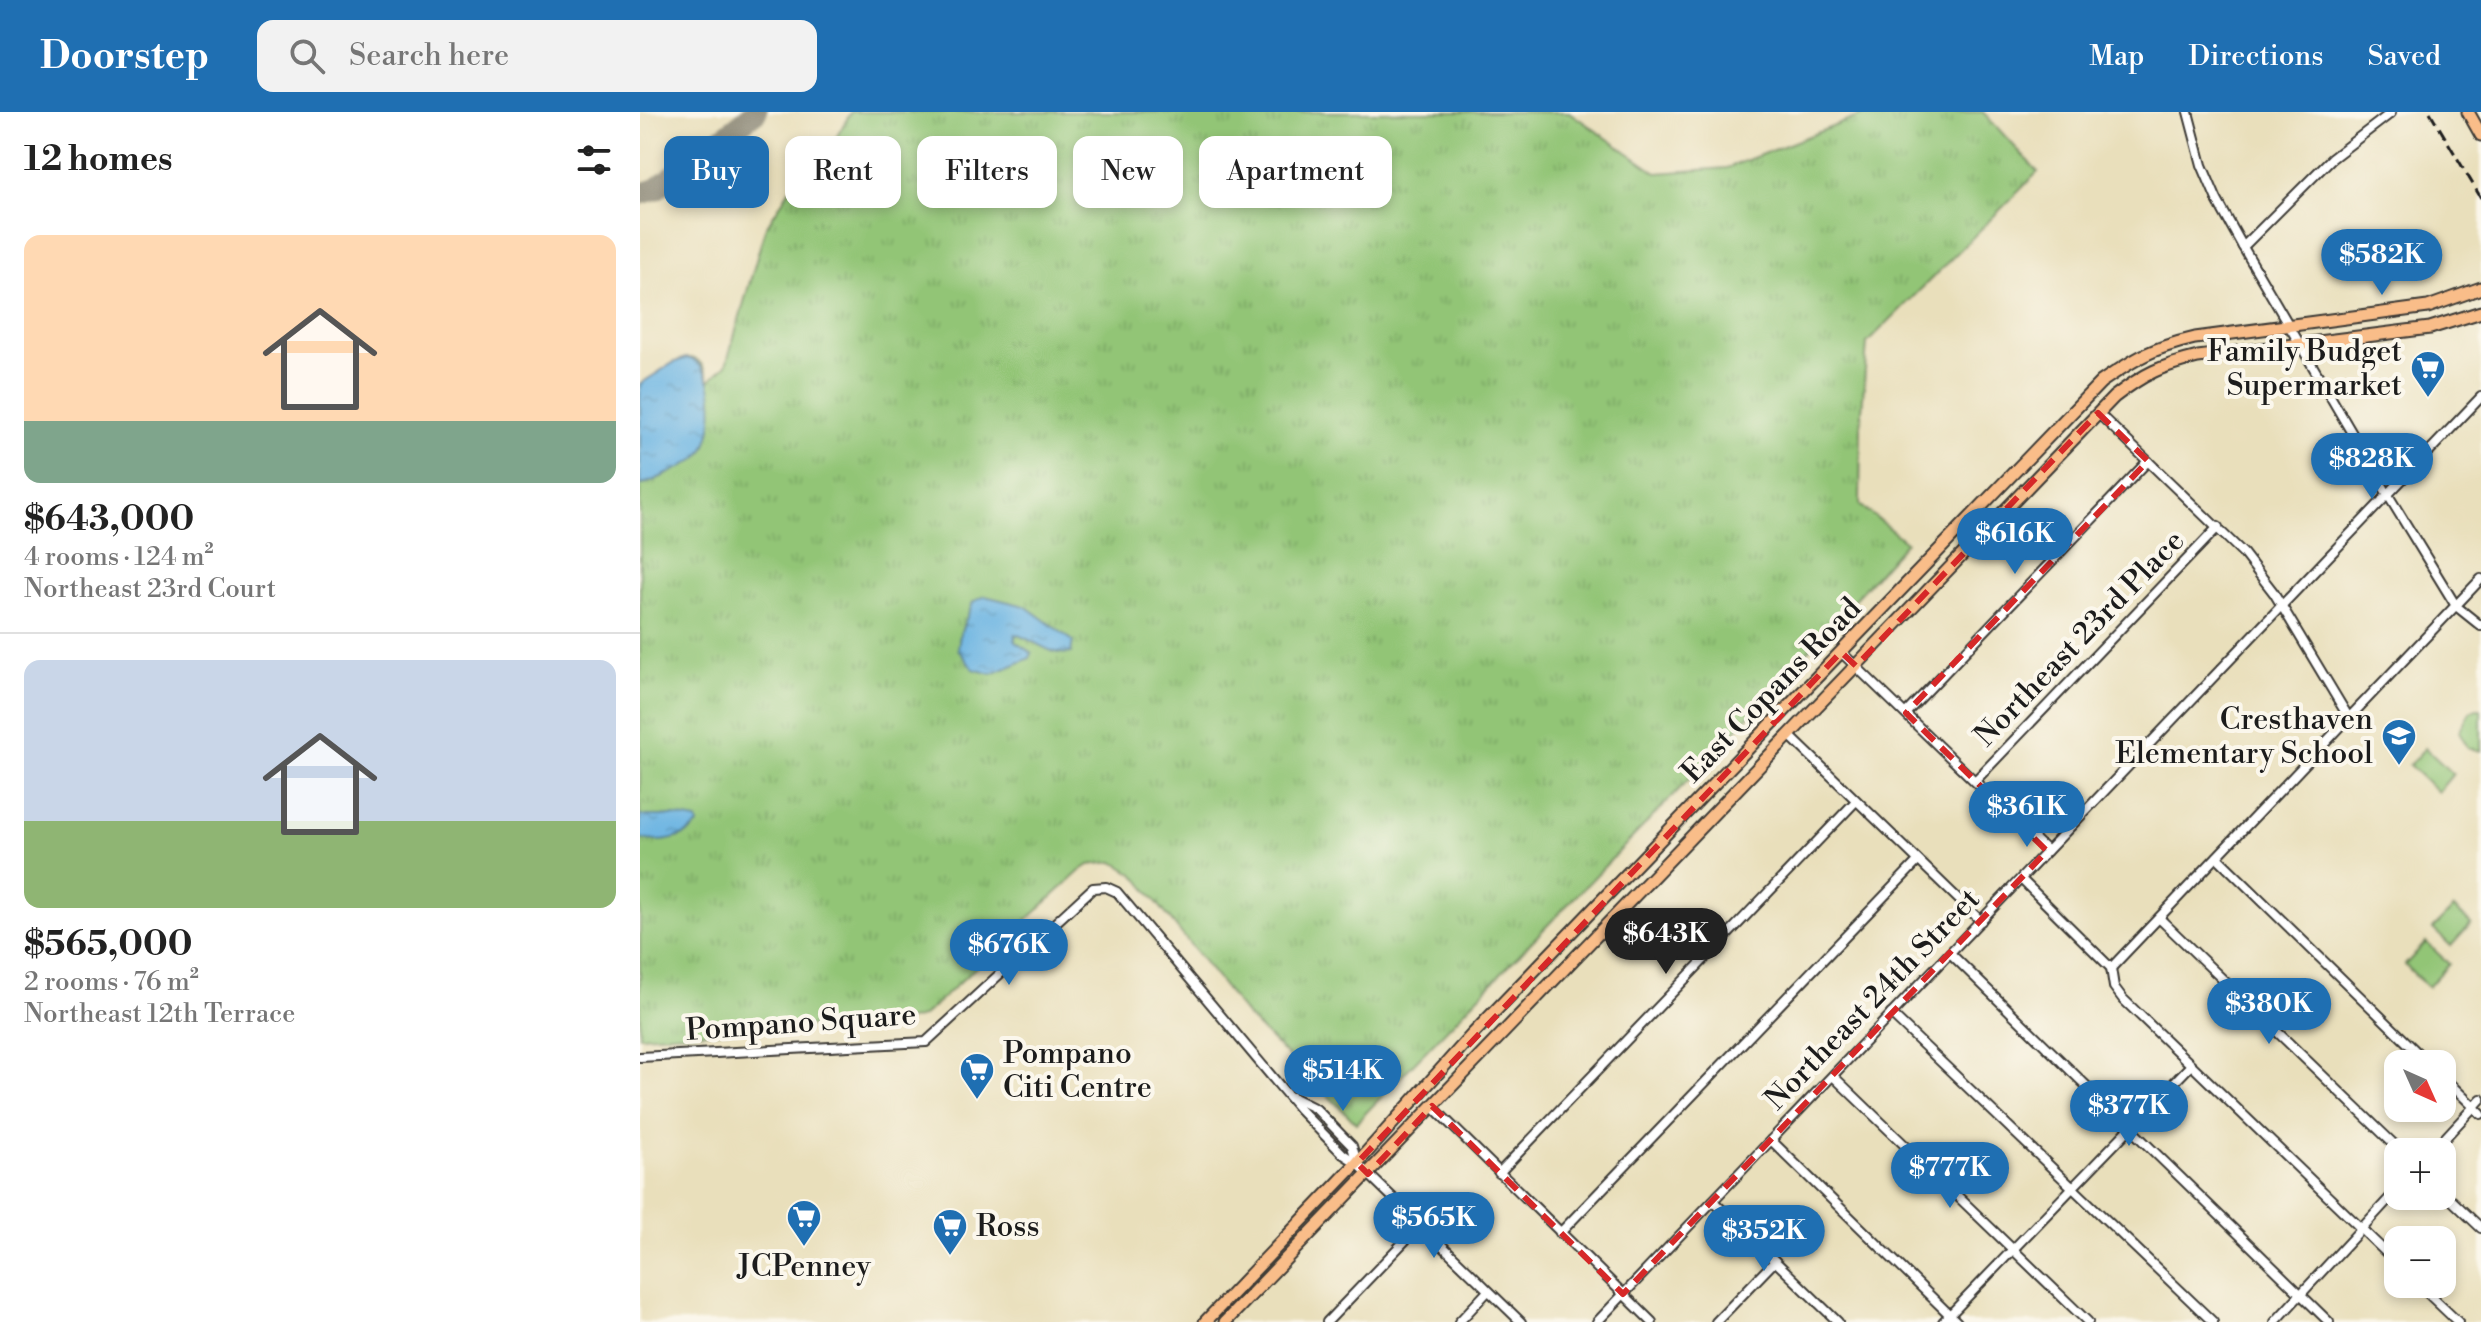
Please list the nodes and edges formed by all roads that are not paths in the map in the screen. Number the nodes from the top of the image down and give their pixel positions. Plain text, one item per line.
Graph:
1 (2188, 112) edge
2 (2468, 112) edge
3 (2391, 113) edge
4 (2481, 135) edge
5 (2243, 247) junction
6 (2481, 288) edge
7 (2481, 312) edge
8 (2289, 326) junction
9 (2300, 345) junction
10 (2481, 397) edge
11 (2098, 413) junction
12 (2148, 461) junction
13 (2388, 495) junction
14 (2218, 527) junction
15 (2481, 579) edge
16 (2282, 606) junction
17 (2456, 606) junction
18 (2481, 626) edge
19 (1841, 652) junction
20 (1856, 666) junction
21 (1906, 713) junction
22 (2349, 718) junction
23 (1790, 736) junction
24 (1975, 781) junction
25 (1856, 801) junction
26 (2047, 851) junction
27 (2217, 857) junction
28 (1918, 861) junction
29 (2021, 879) junction
30 (2159, 918) junction
31 (1981, 921) junction
32 (1950, 953) junction
33 (2111, 968) junction
34 (1891, 1014) junction
35 (2415, 1050) edge
36 (640, 1057) edge
37 (2190, 1066) junction
38 (1833, 1076) junction
39 (2456, 1090) edge
40 (2481, 1099) edge
41 (1432, 1106) junction
42 (2477, 1110) edge
43 (2130, 1128) junction
44 (2387, 1138) edge
45 (2447, 1138) edge
46 (1771, 1140) junction
47 (1357, 1163) junction
48 (1499, 1173) junction
49 (1368, 1174) junction
50 (2072, 1188) junction
51 (1713, 1201) junction
52 (2456, 1204) edge
53 (2384, 1205) edge
54 (1421, 1224) junction
55 (2481, 1228) edge
56 (2362, 1229) junction
57 (1560, 1233) junction
58 (2014, 1249) junction
59 (2384, 1250) edge
60 (1775, 1261) junction
61 (1488, 1291) junction
62 (1623, 1294) junction
63 (2301, 1295) junction
64 (2433, 1298) edge
65 (1950, 1320) edge
66 (1834, 1321) edge
67 (1205, 1322) edge
68 (1225, 1322) edge
69 (1327, 1322) edge
70 (1459, 1322) edge
71 (1521, 1322) edge
72 (1597, 1322) edge
73 (1652, 1322) edge
74 (1716, 1322) edge
75 (2088, 1322) edge
76 (2213, 1322) edge
77 (2275, 1322) edge
78 (2329, 1322) edge
79 (2458, 1322) edge

1 - 5 street
2 - 4 main road
3 - 5 street
5 - 8 street
6 - 8 main road, East Copans Road
7 - 9 main road, East Copans Road
8 - 9 street
8 - 19 main road, East Copans Road
9 - 11 main road, East Copans Road
9 - 13 street
10 - 13 street, Northeast 24th Street
11 - 12 street
11 - 20 main road, East Copans Road
12 - 14 street
12 - 21 street
13 - 16 street, Northeast 24th Street
13 - 17 street
14 - 16 street
14 - 24 street, Northeast 23rd Place
15 - 17 street
16 - 22 street
16 - 26 street, Northeast 24th Street
17 - 18 street
17 - 22 street
19 - 20 street
19 - 47 main road, East Copans Road
20 - 21 street
20 - 23 main road, East Copans Road
21 - 24 street
22 - 27 street
23 - 25 street
23 - 41 main road, East Copans Road
24 - 26 street
25 - 28 street
25 - 48 street
26 - 29 street, Northeast 24th Street
27 - 30 street
27 - 35 street
28 - 31 street
28 - 57 street
29 - 31 street, Northeast 24th Street
29 - 33 street
30 - 33 street
30 - 44 street
31 - 32 street, Northeast 24th Street
32 - 34 street, Northeast 24th Street
32 - 43 street
33 - 37 street
34 - 38 street, Northeast 24th Street
34 - 50 street
36 - 47 street, Pompano Square
37 - 43 street
37 - 56 street
38 - 46 street, Northeast 24th Street
38 - 58 street
39 - 42 street
40 - 42 street
41 - 48 street
41 - 49 main road, East Copans Road
42 - 45 street
43 - 50 street
43 - 63 street
46 - 51 street, Northeast 24th Street
46 - 65 street
47 - 49 street, Pompano Square
47 - 67 main road, East Copans Road
48 - 57 street
49 - 54 street, Pompano Square
49 - 68 main road, East Copans Road
50 - 58 street
50 - 76 street
51 - 60 street
51 - 62 street, Northeast 24th Street
52 - 55 street
53 - 56 street
54 - 61 street, Pompano Square
54 - 69 street
56 - 59 street
56 - 63 street
57 - 62 street
58 - 65 street
58 - 75 street
60 - 66 street
60 - 74 street
61 - 70 street
61 - 71 street, Pompano Square
62 - 72 street, Northeast 24th Street
62 - 73 street
63 - 77 street
63 - 78 street
64 - 79 street

